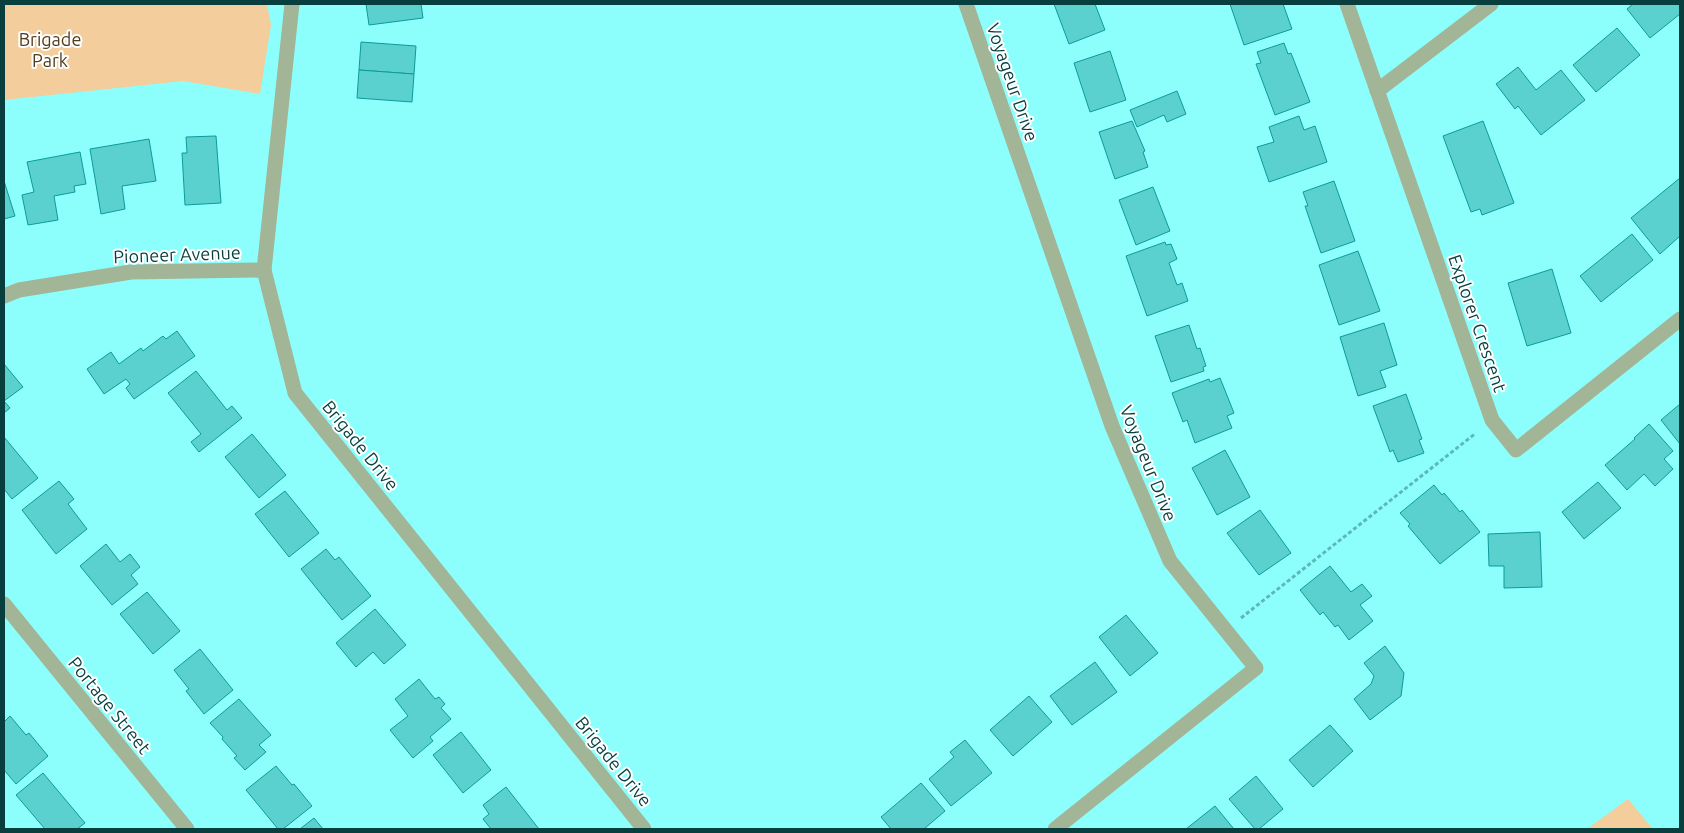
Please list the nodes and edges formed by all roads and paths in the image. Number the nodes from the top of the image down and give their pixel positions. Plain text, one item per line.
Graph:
1 (292, 4) edge
2 (966, 4) edge
3 (1347, 4) edge
4 (1491, 4) edge
5 (1377, 91) junction
6 (264, 270) junction
7 (4, 296) edge
8 (1680, 319) edge
9 (1492, 420) junction
10 (4, 604) edge
11 (1225, 631) junction
12 (187, 829) edge
13 (644, 829) edge
14 (1055, 829) edge

1 - 6 street, Brigade Drive
2 - 11 street, Voyageur Drive
3 - 5 street, Explorer Crescent
4 - 5 street
5 - 9 street, Explorer Crescent
6 - 7 street, Pioneer Avenue
6 - 13 street, Brigade Drive
8 - 9 street, Explorer Crescent
9 - 11 path
10 - 12 street, Portage Street
11 - 14 street, Voyageur Drive

